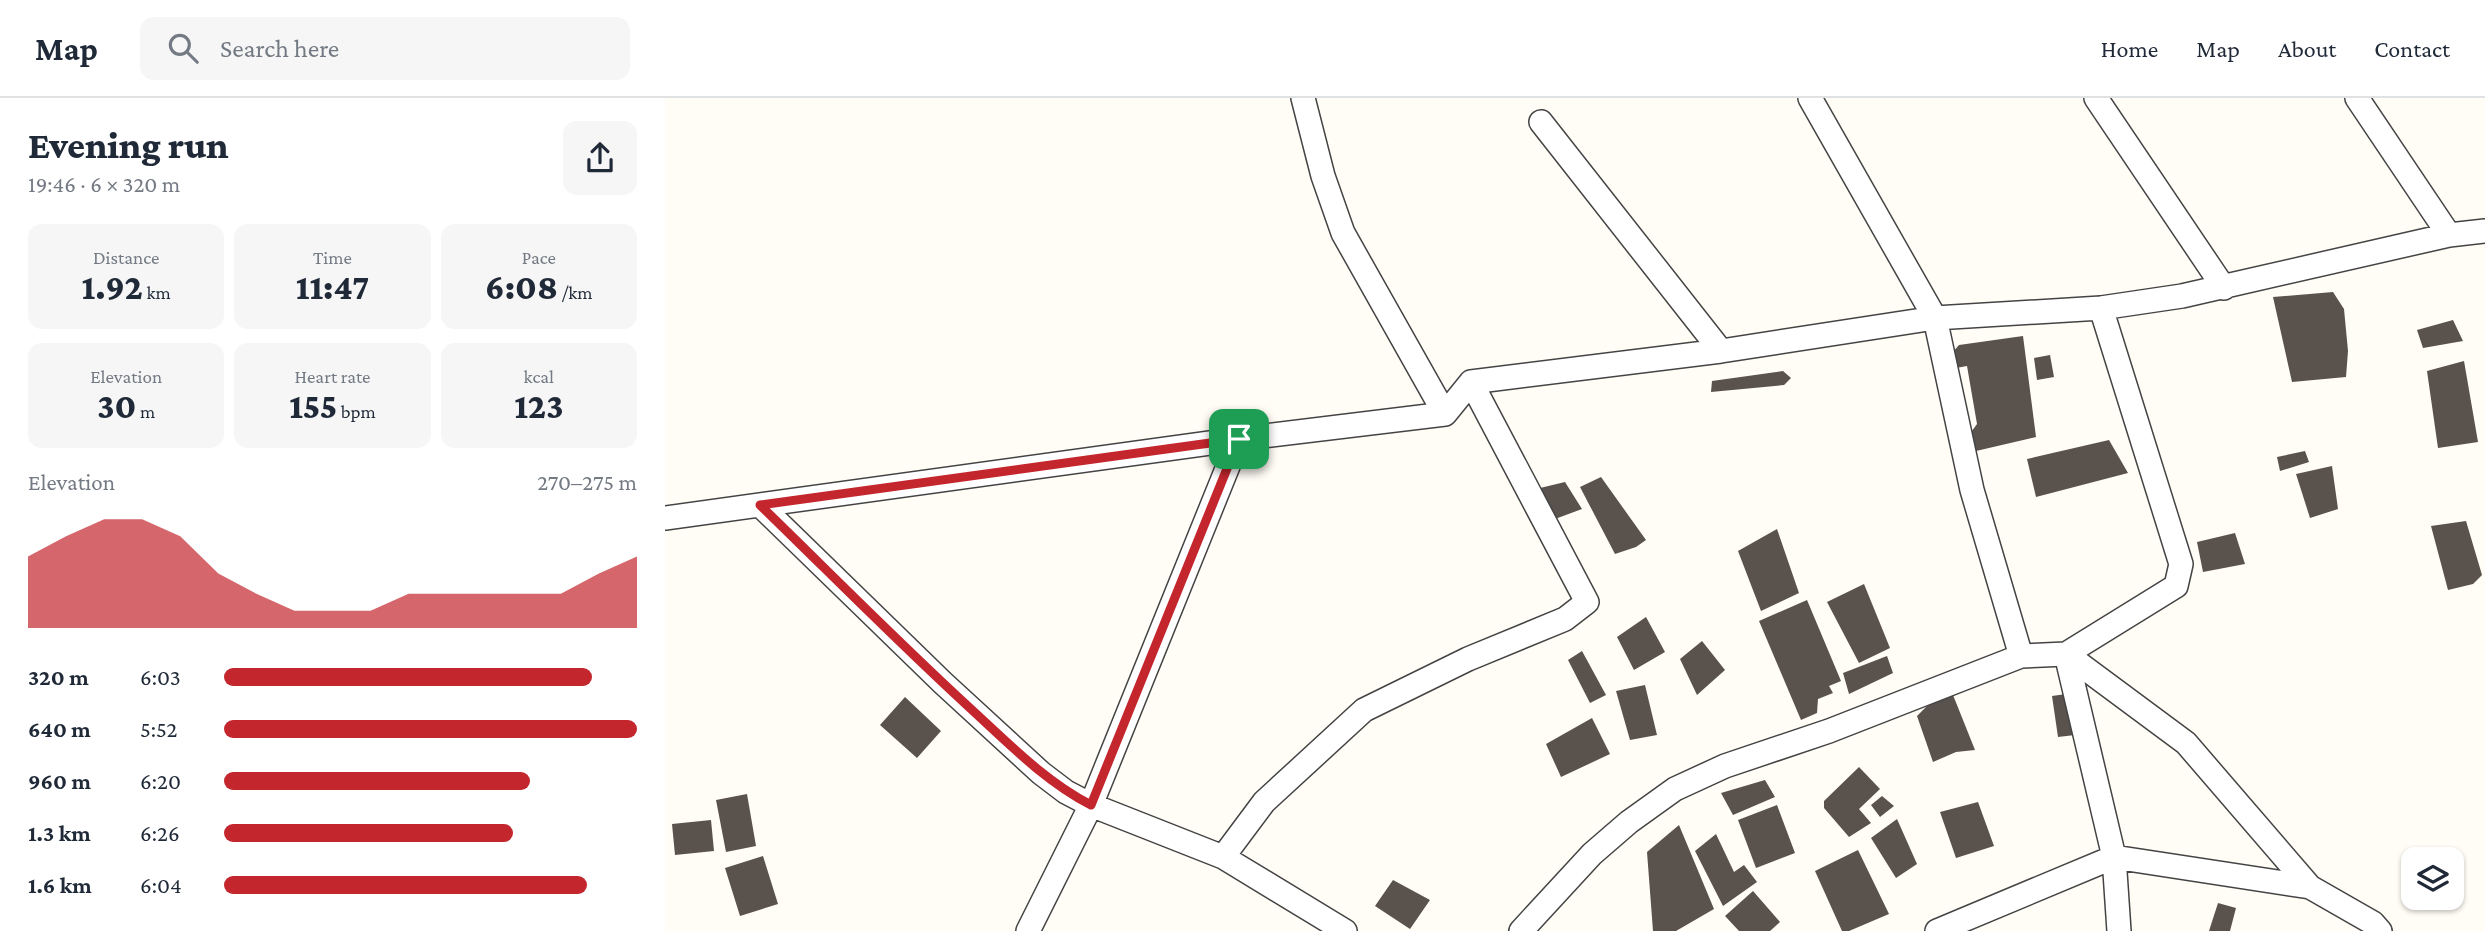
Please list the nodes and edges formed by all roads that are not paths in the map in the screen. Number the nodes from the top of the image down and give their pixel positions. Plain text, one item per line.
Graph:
1 (1303, 98) edge
2 (1810, 98) edge
3 (2097, 98) edge
4 (2357, 98) edge
5 (1541, 122) dead end
6 (2485, 231) edge
7 (2449, 235) junction
8 (2224, 288) junction
9 (2101, 308) junction
10 (1935, 318) junction
11 (1721, 351) junction
12 (1471, 382) junction
13 (1445, 414) junction
14 (1239, 439) junction
15 (760, 505) junction
16 (665, 518) edge
17 (2066, 654) junction
18 (2021, 656) junction
19 (1091, 805) junction
20 (2114, 856) junction
21 (1223, 857) junction
22 (2310, 887) junction
23 (1028, 931) edge
24 (1345, 931) edge
25 (1521, 931) edge
26 (1937, 931) edge
27 (2119, 931) edge
28 (2380, 931) edge

1 - 13 street
2 - 10 street
3 - 8 street
4 - 7 street
5 - 11 street
6 - 7 street
7 - 8 street
8 - 9 street
9 - 10 street
9 - 17 street
10 - 11 street
10 - 18 street
11 - 12 street
12 - 13 street
12 - 21 street
13 - 14 street
14 - 15 street
14 - 19 street
15 - 16 street
15 - 19 street
17 - 18 street
17 - 20 street
17 - 22 street
18 - 25 street
19 - 21 street
19 - 23 street
20 - 22 street
20 - 26 street
20 - 27 street
21 - 24 street
22 - 28 street

